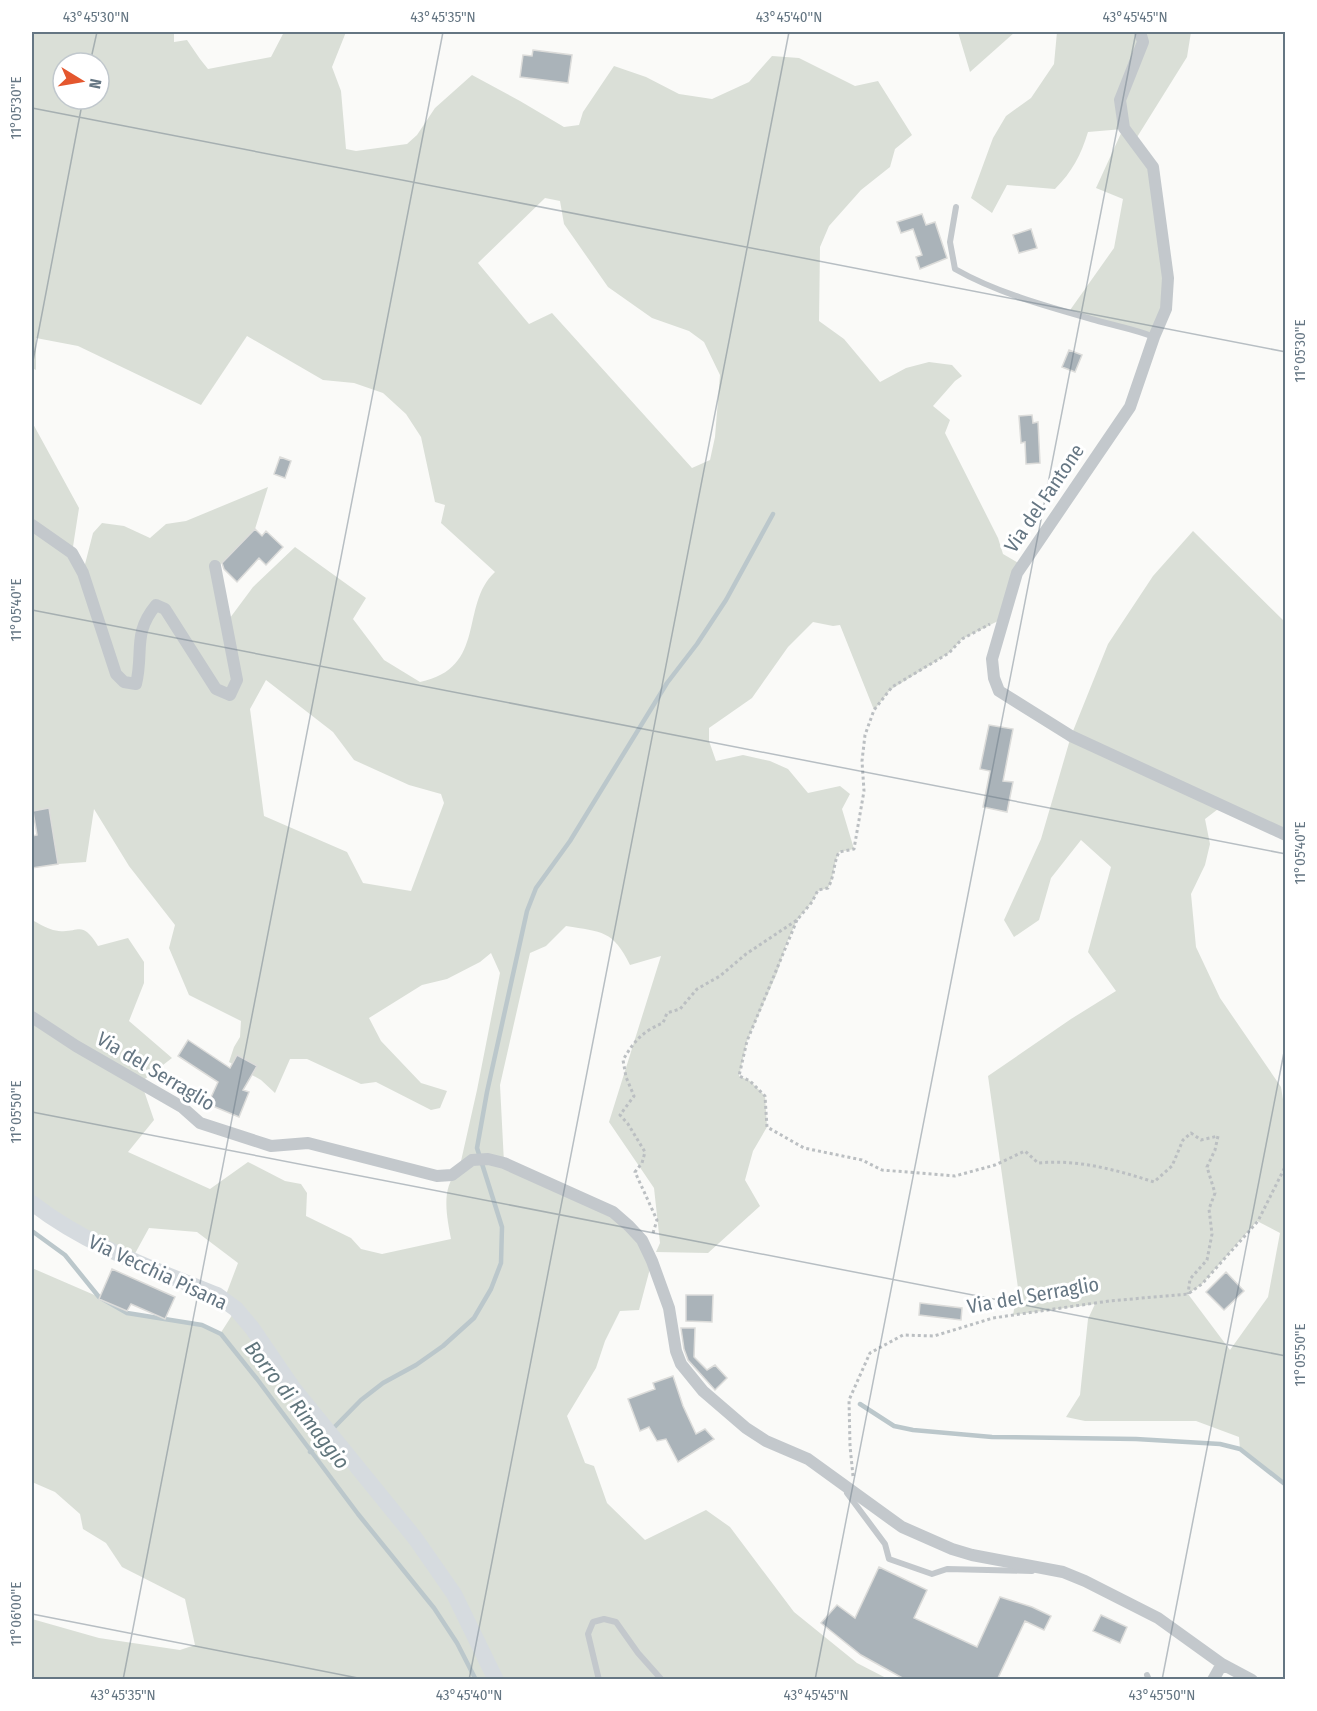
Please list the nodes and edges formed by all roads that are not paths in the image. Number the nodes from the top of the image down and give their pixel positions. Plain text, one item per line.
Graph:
1 (1140, 32) edge
2 (956, 207) dead end
3 (1154, 337) junction
4 (32, 525) edge
5 (216, 566) dead end
6 (1286, 835) edge
7 (32, 1017) edge
8 (32, 1203) edge
9 (839, 1478) junction
10 (1063, 1572) junction
11 (1222, 1664) junction
12 (496, 1680) edge
13 (599, 1680) edge
14 (662, 1680) edge
15 (1213, 1680) edge
16 (1252, 1680) edge

1 - 3 street, Via del Fantone
2 - 3 lane
3 - 6 street, Via del Fantone
4 - 5 street
7 - 9 street, Via del Serraglio
8 - 12 main road, Via Vecchia Pisana
9 - 10 street, Via del Serraglio
9 - 10 lane
10 - 11 street, Via del Serraglio
11 - 15 street
11 - 16 street, Via del Serraglio
13 - 14 lane

